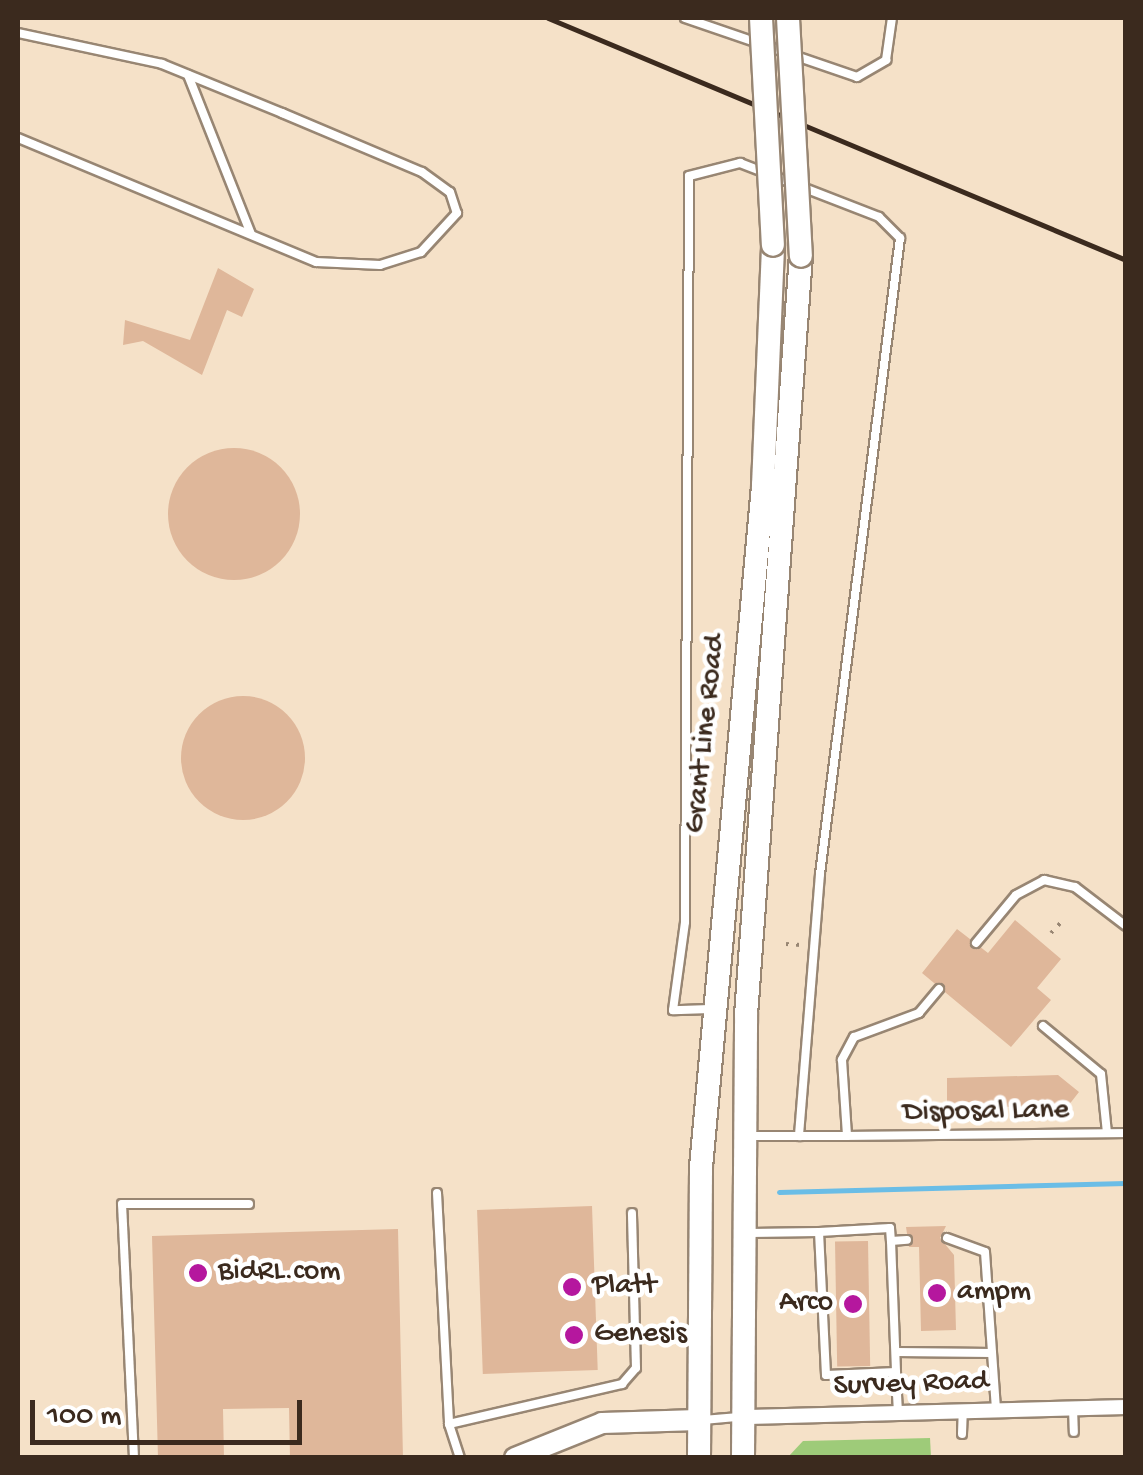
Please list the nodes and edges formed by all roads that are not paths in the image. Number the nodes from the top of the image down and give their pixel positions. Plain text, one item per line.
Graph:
1 (685, 18) edge
2 (761, 18) edge
3 (788, 18) edge
4 (892, 18) edge
5 (18, 33) edge
6 (188, 75) junction
7 (18, 138) edge
8 (251, 235) junction
9 (1126, 926) edge
10 (976, 943) dead end
11 (939, 989) dead end
12 (712, 1009) junction
13 (1043, 1026) dead end
14 (1126, 1132) edge
15 (1108, 1133) junction
16 (742, 1136) junction
17 (800, 1136) junction
18 (846, 1136) junction
19 (437, 1193) dead end
20 (249, 1204) dead end
21 (632, 1213) dead end
22 (819, 1232) junction
23 (750, 1233) junction
24 (947, 1238) dead end
25 (907, 1240) dead end
26 (891, 1241) junction
27 (896, 1352) junction
28 (992, 1353) junction
29 (896, 1372) junction
30 (1126, 1407) edge
31 (1073, 1408) junction
32 (963, 1410) junction
33 (996, 1410) junction
34 (898, 1412) junction
35 (748, 1417) junction
36 (698, 1420) junction
37 (449, 1424) junction
38 (1074, 1432) dead end
39 (962, 1434) dead end
40 (134, 1458) edge
41 (460, 1458) edge
42 (514, 1458) edge
43 (700, 1458) edge
44 (743, 1458) edge

1 - 4 lane
2 - 12 main road, Grant Line Road, bridge
3 - 16 main road, Grant Line Road, bridge
5 - 6 lane
6 - 8 lane
6 - 8 lane
7 - 8 lane
9 - 10 lane
11 - 18 lane
12 - 17 lane
12 - 36 main road, Grant Line Road
13 - 15 lane
14 - 15 lane, Disposal Lane
15 - 18 lane, Disposal Lane
16 - 17 lane, Disposal Lane
16 - 23 main road, Grant Line Road
17 - 18 lane, Disposal Lane
19 - 37 lane
20 - 40 lane
21 - 37 lane
22 - 23 lane
22 - 26 lane
22 - 29 lane
23 - 35 main road, Grant Line Road
24 - 28 lane
25 - 26 lane
26 - 27 lane
27 - 28 lane
27 - 29 lane
28 - 33 lane
29 - 34 lane
30 - 31 street, Survey Road
31 - 33 street, Survey Road
31 - 38 lane
32 - 33 street, Survey Road
32 - 34 street, Survey Road
32 - 39 lane
34 - 35 street, Survey Road
35 - 36 lane, Survey Road
35 - 44 main road, Grant Line Road
36 - 42 main road
36 - 43 main road, Grant Line Road
37 - 41 lane

